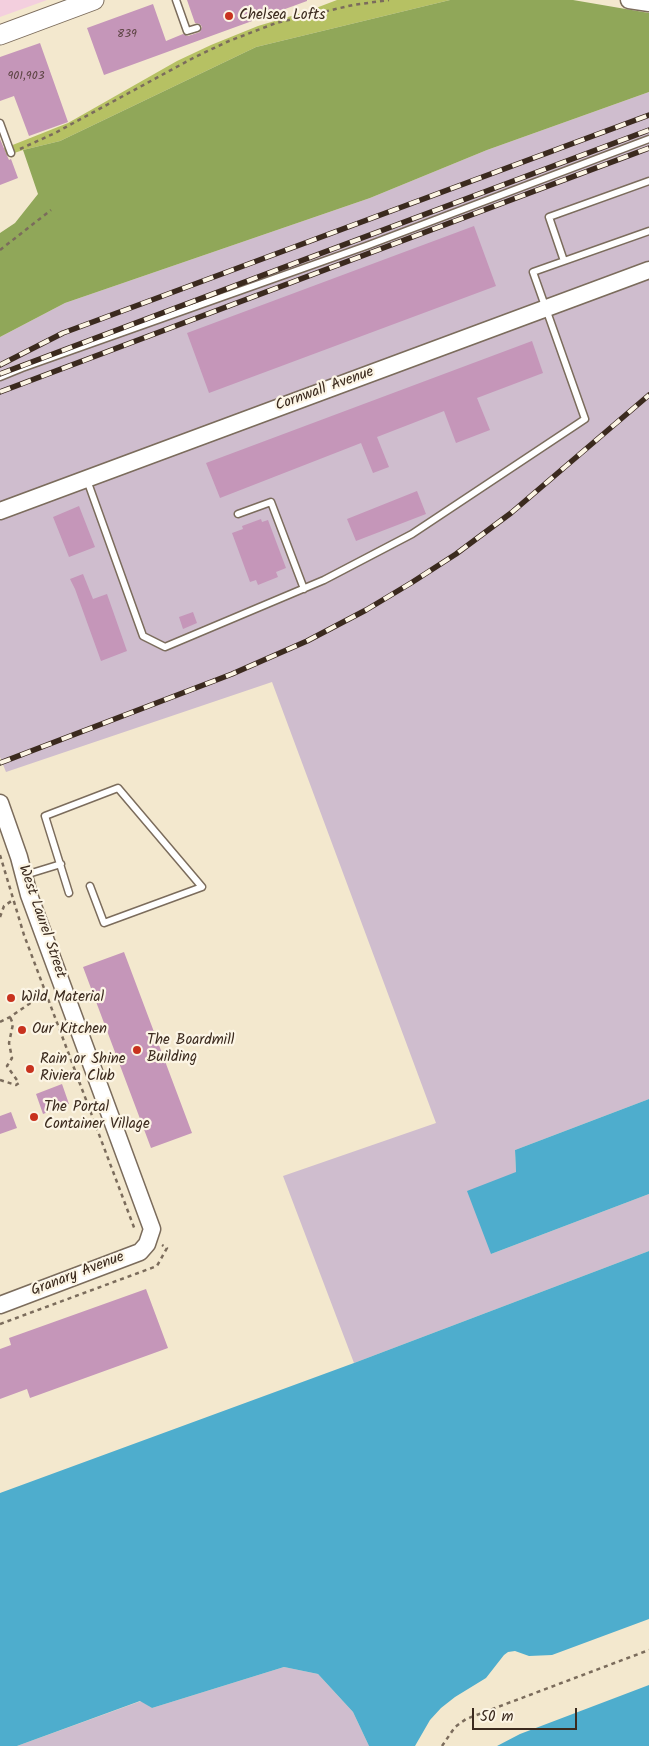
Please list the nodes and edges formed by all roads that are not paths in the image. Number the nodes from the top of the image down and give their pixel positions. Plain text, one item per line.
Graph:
1 (94, 0) edge
2 (176, 0) edge
3 (629, 0) edge
4 (649, 3) edge
5 (197, 28) dead end
6 (0, 35) edge
7 (0, 123) edge
8 (649, 139) edge
9 (11, 153) road end
10 (649, 181) edge
11 (649, 231) edge
12 (564, 261) junction
13 (649, 270) edge
14 (546, 308) junction
15 (0, 377) edge
16 (86, 479) junction
17 (0, 511) edge
18 (238, 514) dead end
19 (304, 588) junction
20 (0, 803) edge
21 (60, 864) junction
22 (24, 876) junction
23 (90, 886) dead end
24 (70, 894) dead end
25 (150, 1239) joint
26 (0, 1304) edge

1 - 6 main road
2 - 5 lane
3 - 4 street
7 - 9 lane
8 - 15 lane
10 - 12 lane
11 - 12 lane
12 - 14 lane
13 - 14 street, Cornwall Avenue
14 - 16 street, Cornwall Avenue
14 - 19 lane
16 - 17 street, Cornwall Avenue
16 - 19 lane
18 - 19 lane
20 - 22 street, West Laurel Street
21 - 22 lane
21 - 23 lane
21 - 24 lane
22 - 25 street, West Laurel Street
25 - 26 street, Granary Avenue

